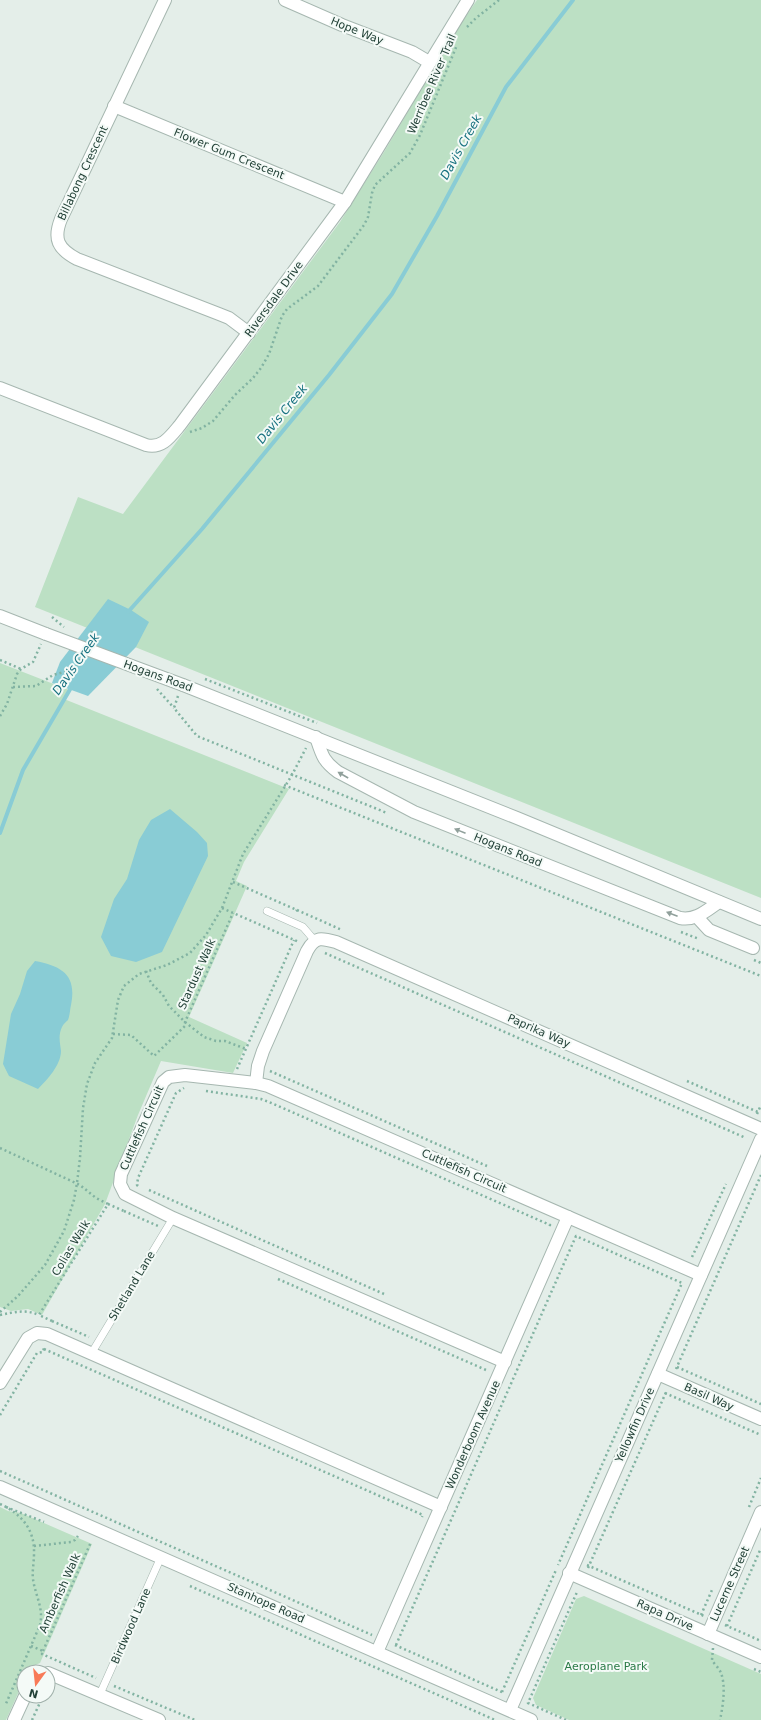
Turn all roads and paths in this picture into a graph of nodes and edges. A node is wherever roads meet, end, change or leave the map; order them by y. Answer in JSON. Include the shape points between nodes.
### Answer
{"nodes":[{"id":1,"x":165,"y":0,"type":"edge"},
{"id":2,"x":285,"y":0,"type":"edge"},
{"id":3,"x":468,"y":0,"type":"edge"},
{"id":4,"x":499,"y":0,"type":"edge"},
{"id":5,"x":462,"y":33,"type":"dead end"},
{"id":6,"x":459,"y":40,"type":"dead end"},
{"id":7,"x":429,"y":62,"type":"junction"},
{"id":8,"x":114,"y":106,"type":"junction"},
{"id":9,"x":345,"y":202,"type":"junction"},
{"id":10,"x":249,"y":333,"type":"junction"},
{"id":11,"x":0,"y":388,"type":"edge"},
{"id":12,"x":186,"y":430,"type":"dead end"},
{"id":13,"x":0,"y":616,"type":"edge"},
{"id":14,"x":92,"y":631,"type":"dead end"},
{"id":15,"x":44,"y":639,"type":"junction"},
{"id":16,"x":86,"y":644,"type":"dead end"},
{"id":17,"x":81,"y":656,"type":"dead end"},
{"id":18,"x":0,"y":660,"type":"edge"},
{"id":19,"x":21,"y":669,"type":"junction"},
{"id":20,"x":203,"y":678,"type":"dead end"},
{"id":21,"x":13,"y":687,"type":"junction"},
{"id":22,"x":174,"y":708,"type":"dead end"},
{"id":23,"x":0,"y":716,"type":"edge"},
{"id":24,"x":318,"y":723,"type":"dead end"},
{"id":25,"x":316,"y":737,"type":"junction"},
{"id":26,"x":306,"y":748,"type":"dead end"},
{"id":27,"x":292,"y":775,"type":"junction"},
{"id":28,"x":284,"y":785,"type":"junction"},
{"id":29,"x":233,"y":882,"type":"junction"},
{"id":30,"x":719,"y":902,"type":"junction"},
{"id":31,"x":222,"y":908,"type":"junction"},
{"id":32,"x":267,"y":911,"type":"dead end"},
{"id":33,"x":233,"y":913,"type":"junction"},
{"id":34,"x":697,"y":917,"type":"junction"},
{"id":35,"x":761,"y":919,"type":"edge"},
{"id":36,"x":294,"y":923,"type":"junction"},
{"id":37,"x":294,"y":940,"type":"junction"},
{"id":38,"x":313,"y":943,"type":"junction"},
{"id":39,"x":753,"y":948,"type":"dead end"},
{"id":40,"x":146,"y":972,"type":"junction"},
{"id":41,"x":761,"y":976,"type":"edge"},
{"id":42,"x":185,"y":1022,"type":"junction"},
{"id":43,"x":113,"y":1034,"type":"junction"},
{"id":44,"x":246,"y":1049,"type":"junction"},
{"id":45,"x":242,"y":1059,"type":"dead end"},
{"id":46,"x":258,"y":1066,"type":"junction"},
{"id":47,"x":256,"y":1083,"type":"junction"},
{"id":48,"x":185,"y":1087,"type":"dead end"},
{"id":49,"x":200,"y":1090,"type":"dead end"},
{"id":50,"x":761,"y":1105,"type":"edge"},
{"id":51,"x":757,"y":1127,"type":"edge"},
{"id":52,"x":746,"y":1138,"type":"junction"},
{"id":53,"x":761,"y":1139,"type":"edge"},
{"id":54,"x":743,"y":1145,"type":"dead end"},
{"id":55,"x":0,"y":1148,"type":"edge"},
{"id":56,"x":490,"y":1168,"type":"dead end"},
{"id":57,"x":728,"y":1180,"type":"dead end"},
{"id":58,"x":77,"y":1183,"type":"junction"},
{"id":59,"x":137,"y":1185,"type":"junction"},
{"id":60,"x":131,"y":1198,"type":"junction"},
{"id":61,"x":108,"y":1204,"type":"junction"},
{"id":62,"x":124,"y":1211,"type":"junction"},
{"id":63,"x":568,"y":1217,"type":"junction"},
{"id":64,"x":173,"y":1218,"type":"junction"},
{"id":65,"x":166,"y":1230,"type":"junction"},
{"id":66,"x":547,"y":1232,"type":"dead end"},
{"id":67,"x":686,"y":1254,"type":"dead end"},
{"id":68,"x":701,"y":1276,"type":"junction"},
{"id":69,"x":275,"y":1278,"type":"dead end"},
{"id":70,"x":389,"y":1297,"type":"dead end"},
{"id":71,"x":0,"y":1313,"type":"edge"},
{"id":72,"x":39,"y":1315,"type":"junction"},
{"id":73,"x":47,"y":1334,"type":"junction"},
{"id":74,"x":44,"y":1349,"type":"junction"},
{"id":75,"x":91,"y":1354,"type":"junction"},
{"id":76,"x":492,"y":1357,"type":"junction"},
{"id":77,"x":505,"y":1362,"type":"junction"},
{"id":78,"x":677,"y":1366,"type":"dead end"},
{"id":79,"x":486,"y":1370,"type":"junction"},
{"id":80,"x":658,"y":1374,"type":"junction"},
{"id":81,"x":483,"y":1377,"type":"dead end"},
{"id":82,"x":0,"y":1383,"type":"edge"},
{"id":83,"x":665,"y":1393,"type":"dead end"},
{"id":84,"x":761,"y":1404,"type":"edge"},
{"id":85,"x":0,"y":1415,"type":"edge"},
{"id":86,"x":761,"y":1420,"type":"edge"},
{"id":87,"x":761,"y":1435,"type":"edge"},
{"id":88,"x":0,"y":1471,"type":"edge"},
{"id":89,"x":0,"y":1487,"type":"edge"},
{"id":90,"x":428,"y":1502,"type":"junction"},
{"id":91,"x":0,"y":1504,"type":"edge"},
{"id":92,"x":6,"y":1507,"type":"junction"},
{"id":93,"x":441,"y":1507,"type":"junction"},
{"id":94,"x":761,"y":1512,"type":"edge"},
{"id":95,"x":423,"y":1515,"type":"junction"},
{"id":96,"x":420,"y":1522,"type":"dead end"},
{"id":97,"x":49,"y":1524,"type":"dead end"},
{"id":98,"x":70,"y":1533,"type":"dead end"},
{"id":99,"x":78,"y":1536,"type":"junction"},
{"id":100,"x":34,"y":1546,"type":"junction"},
{"id":101,"x":761,"y":1548,"type":"edge"},
{"id":102,"x":563,"y":1554,"type":"junction"},
{"id":103,"x":161,"y":1557,"type":"junction"},
{"id":104,"x":576,"y":1560,"type":"junction"},
{"id":105,"x":570,"y":1573,"type":"junction"},
{"id":106,"x":184,"y":1583,"type":"dead end"},
{"id":107,"x":584,"y":1595,"type":"dead end"},
{"id":108,"x":722,"y":1624,"type":"junction"},
{"id":109,"x":713,"y":1636,"type":"junction"},
{"id":110,"x":383,"y":1640,"type":"junction"},
{"id":111,"x":761,"y":1641,"type":"edge"},
{"id":112,"x":396,"y":1645,"type":"junction"},
{"id":113,"x":31,"y":1646,"type":"junction"},
{"id":114,"x":712,"y":1650,"type":"junction"},
{"id":115,"x":43,"y":1651,"type":"junction"},
{"id":116,"x":377,"y":1652,"type":"junction"},
{"id":117,"x":719,"y":1653,"type":"dead end"},
{"id":118,"x":761,"y":1657,"type":"edge"},
{"id":119,"x":747,"y":1666,"type":"dead end"},
{"id":120,"x":761,"y":1672,"type":"edge"},
{"id":121,"x":56,"y":1676,"type":"edge"},
{"id":122,"x":106,"y":1682,"type":"junction"},
{"id":123,"x":502,"y":1692,"type":"junction"},
{"id":124,"x":100,"y":1694,"type":"junction"},
{"id":125,"x":515,"y":1698,"type":"junction"},
{"id":126,"x":528,"y":1703,"type":"junction"},
{"id":127,"x":21,"y":1704,"type":"edge"},
{"id":128,"x":39,"y":1704,"type":"edge"},
{"id":129,"x":510,"y":1710,"type":"junction"},
{"id":130,"x":3,"y":1711,"type":"dead end"},
{"id":131,"x":14,"y":1720,"type":"edge"},
{"id":132,"x":32,"y":1720,"type":"edge"},
{"id":133,"x":159,"y":1720,"type":"edge"},
{"id":134,"x":195,"y":1720,"type":"edge"},
{"id":135,"x":495,"y":1720,"type":"edge"},
{"id":136,"x":531,"y":1720,"type":"edge"},
{"id":137,"x":566,"y":1720,"type":"edge"},
{"id":138,"x":720,"y":1720,"type":"edge"}],
"edges":[{"from":1,"to":8,"type":"street","name":"Billabong Crescent"},
{"from":2,"to":7,"type":"street","name":"Hope Way","via":[[412,52]]},
{"from":3,"to":7,"type":"street","name":"Riversdale Drive"},
{"from":4,"to":5,"type":"path","name":"Werribee River Trail"},
{"from":6,"to":12,"type":"path","name":"Werribee River Trail","via":[[420,135],[410,153],[375,185],[364,225],[318,286],[287,309],[282,316],[269,354],[253,378],[213,421],[191,432]]},
{"from":7,"to":9,"type":"street","name":"Riversdale Drive"},
{"from":8,"to":9,"type":"street","name":"Flower Gum Crescent"},
{"from":8,"to":10,"type":"street","name":"Billabong Crescent","via":[[59,225],[57,236],[60,247],[77,259],[224,316]]},
{"from":9,"to":10,"type":"street","name":"Riversdale Drive"},
{"from":10,"to":11,"type":"street","name":"Riversdale Drive","via":[[169,439],[155,446]]},
{"from":13,"to":15,"type":"street","name":"Hogans Road"},
{"from":14,"to":16,"type":"path"},
{"from":15,"to":19,"type":"path","via":[[33,662]]},
{"from":15,"to":25,"type":"street","name":"Hogans Road","bridge":true,"via":[[183,685]]},
{"from":17,"to":21,"type":"path","via":[[75,669],[53,675],[36,686]]},
{"from":18,"to":19,"type":"path"},
{"from":19,"to":21,"type":"path"},
{"from":20,"to":24,"type":"path"},
{"from":21,"to":23,"type":"path","via":[[8,704]]},
{"from":22,"to":27,"type":"path","via":[[196,736]]},
{"from":25,"to":30,"type":"street","name":"Hogans Road"},
{"from":34,"to":25,"type":"street","name":"Hogans Road","one_way":true,"via":[[685,919],[674,916],[395,804],[328,765]]},
{"from":26,"to":27,"type":"path"},
{"from":27,"to":28,"type":"path"},
{"from":28,"to":29,"type":"path","via":[[243,854]]},
{"from":28,"to":41,"type":"path"},
{"from":29,"to":31,"type":"path"},
{"from":29,"to":36,"type":"path","via":[[297,910]]},
{"from":30,"to":34,"type":"street"},
{"from":30,"to":35,"type":"street","name":"Hogans Road"},
{"from":31,"to":33,"type":"path"},
{"from":31,"to":40,"type":"path","via":[[190,954]]},
{"from":32,"to":36,"type":"lane"},
{"from":33,"to":37,"type":"path"},
{"from":33,"to":42,"type":"path","name":"Stardust Walk"},
{"from":34,"to":39,"type":"street","via":[[709,930]]},
{"from":36,"to":38,"type":"lane","via":[[303,927]]},
{"from":37,"to":38,"type":"path"},
{"from":37,"to":44,"type":"path"},
{"from":38,"to":46,"type":"street"},
{"from":38,"to":51,"type":"street","name":"Paprika Way","via":[[322,938],[336,942]]},
{"from":38,"to":52,"type":"path"},
{"from":40,"to":42,"type":"path","via":[[151,983]]},
{"from":40,"to":43,"type":"path","via":[[131,978],[124,986],[118,1000]]},
{"from":42,"to":43,"type":"path","via":[[185,1026],[154,1056],[131,1035]]},
{"from":42,"to":44,"type":"path","name":"Stardust Walk","via":[[204,1037]]},
{"from":43,"to":58,"type":"path","via":[[87,1084]]},
{"from":44,"to":45,"type":"path"},
{"from":46,"to":47,"type":"street"},
{"from":46,"to":56,"type":"path"},
{"from":47,"to":60,"type":"street","name":"Cuttlefish Circuit","via":[[185,1075],[169,1077],[163,1082],[121,1174],[120,1184]]},
{"from":47,"to":63,"type":"street","name":"Cuttlefish Circuit","via":[[280,1091]]},
{"from":48,"to":59,"type":"path","via":[[176,1093]]},
{"from":49,"to":66,"type":"path","via":[[260,1098],[550,1225]]},
{"from":50,"to":51,"type":"path"},
{"from":51,"to":52,"type":"path"},
{"from":52,"to":54,"type":"path"},
{"from":53,"to":68,"type":"street","name":"Yellowfin Drive"},
{"from":55,"to":58,"type":"path"},
{"from":57,"to":67,"type":"path","via":[[694,1257]]},
{"from":58,"to":61,"type":"path"},
{"from":58,"to":71,"type":"path","via":[[64,1231],[45,1265]]},
{"from":59,"to":60,"type":"path"},
{"from":59,"to":70,"type":"path"},
{"from":60,"to":62,"type":"path"},
{"from":60,"to":64,"type":"street"},
{"from":61,"to":62,"type":"path"},
{"from":61,"to":72,"type":"path","name":"Colias Walk"},
{"from":62,"to":65,"type":"path"},
{"from":63,"to":68,"type":"street","name":"Cuttlefish Circuit"},
{"from":63,"to":77,"type":"street","name":"Wonderboom Avenue"},
{"from":64,"to":65,"type":"lane","name":"Shetland Lane"},
{"from":64,"to":76,"type":"street"},
{"from":65,"to":75,"type":"lane","name":"Shetland Lane"},
{"from":68,"to":80,"type":"street","name":"Yellowfin Drive"},
{"from":69,"to":79,"type":"path"},
{"from":71,"to":72,"type":"path","via":[[20,1310]]},
{"from":72,"to":73,"type":"path","via":[[52,1321]]},
{"from":73,"to":74,"type":"path"},
{"from":73,"to":75,"type":"street"},
{"from":73,"to":82,"type":"street","via":[[37,1333],[28,1338]]},
{"from":74,"to":85,"type":"path","via":[[43,1352],[37,1353]]},
{"from":74,"to":95,"type":"path"},
{"from":75,"to":90,"type":"street"},
{"from":76,"to":77,"type":"street"},
{"from":76,"to":79,"type":"path"},
{"from":77,"to":93,"type":"street","name":"Wonderboom Avenue"},
{"from":78,"to":84,"type":"path"},
{"from":79,"to":81,"type":"path"},
{"from":80,"to":86,"type":"street","name":"Basil Way"},
{"from":80,"to":104,"type":"street","name":"Yellowfin Drive"},
{"from":83,"to":87,"type":"path"},
{"from":88,"to":110,"type":"path"},
{"from":89,"to":103,"type":"street","name":"Stanhope Road"},
{"from":90,"to":93,"type":"street"},
{"from":90,"to":95,"type":"path"},
{"from":91,"to":92,"type":"path"},
{"from":92,"to":97,"type":"path"},
{"from":92,"to":100,"type":"path","via":[[25,1521]]},
{"from":93,"to":110,"type":"street","name":"Wonderboom Avenue"},
{"from":94,"to":108,"type":"street","name":"Lucerne Street"},
{"from":95,"to":96,"type":"path"},
{"from":98,"to":99,"type":"path"},
{"from":99,"to":100,"type":"path","via":[[70,1542]]},
{"from":99,"to":115,"type":"path","name":"Amberfish Walk","via":[[91,1542]]},
{"from":100,"to":113,"type":"path","via":[[33,1578],[42,1618]]},
{"from":101,"to":108,"type":"path"},
{"from":102,"to":104,"type":"path"},
{"from":102,"to":112,"type":"path","via":[[682,1283],[576,1236]]},
{"from":102,"to":123,"type":"path"},
{"from":103,"to":116,"type":"street","name":"Stanhope Road"},
{"from":103,"to":122,"type":"lane","name":"Birdwood Lane"},
{"from":104,"to":105,"type":"street","name":"Yellowfin Drive"},
{"from":104,"to":108,"type":"path"},
{"from":105,"to":109,"type":"street","name":"Rapa Drive"},
{"from":105,"to":125,"type":"street","name":"Yellowfin Drive"},
{"from":106,"to":135,"type":"path"},
{"from":107,"to":126,"type":"path","via":[[577,1592]]},
{"from":108,"to":109,"type":"street","name":"Lucerne Street"},
{"from":108,"to":109,"type":"path"},
{"from":108,"to":111,"type":"path"},
{"from":109,"to":114,"type":"path"},
{"from":109,"to":118,"type":"street","name":"Rapa Drive"},
{"from":110,"to":112,"type":"path"},
{"from":110,"to":116,"type":"street","name":"Wonderboom Avenue"},
{"from":112,"to":123,"type":"path"},
{"from":113,"to":115,"type":"path"},
{"from":113,"to":130,"type":"path"},
{"from":114,"to":117,"type":"path"},
{"from":114,"to":138,"type":"path","via":[[712,1660],[722,1674],[723,1703]]},
{"from":115,"to":122,"type":"path","via":[[42,1654]]},
{"from":116,"to":129,"type":"street","name":"Stanhope Road"},
{"from":119,"to":120,"type":"path"},
{"from":121,"to":124,"type":"street"},
{"from":122,"to":124,"type":"lane","name":"Birdwood Lane"},
{"from":122,"to":134,"type":"path"},
{"from":123,"to":125,"type":"path"},
{"from":124,"to":133,"type":"street"},
{"from":125,"to":126,"type":"path"},
{"from":125,"to":129,"type":"street","name":"Yellowfin Drive"},
{"from":126,"to":137,"type":"path"},
{"from":127,"to":131,"type":"street"},
{"from":128,"to":132,"type":"path"},
{"from":129,"to":136,"type":"street","name":"Stanhope Road"}]}
